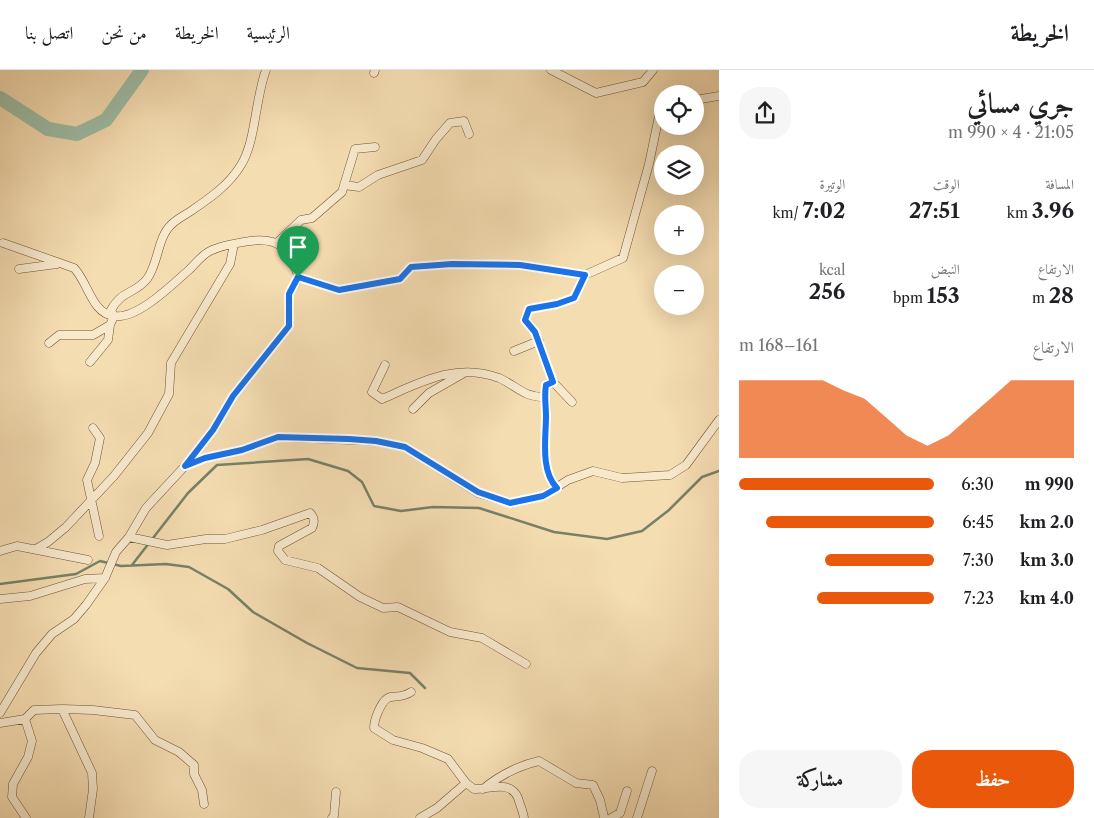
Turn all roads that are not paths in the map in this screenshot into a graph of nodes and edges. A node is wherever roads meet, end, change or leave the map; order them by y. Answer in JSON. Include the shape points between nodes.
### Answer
{"nodes":[{"id":1,"x":266,"y":70,"type":"edge"},
{"id":2,"x":551,"y":70,"type":"edge"},
{"id":3,"x":653,"y":70,"type":"edge"},
{"id":4,"x":719,"y":96,"type":"edge"},
{"id":5,"x":704,"y":98,"type":"edge"},
{"id":6,"x":469,"y":134,"type":"dead end"},
{"id":7,"x":655,"y":135,"type":"edge"},
{"id":8,"x":375,"y":147,"type":"dead end"},
{"id":9,"x":344,"y":186,"type":"junction"},
{"id":10,"x":278,"y":242,"type":"junction"},
{"id":11,"x":3,"y":243,"type":"dead end"},
{"id":12,"x":234,"y":244,"type":"junction"},
{"id":13,"x":62,"y":264,"type":"junction"},
{"id":14,"x":19,"y":269,"type":"dead end"},
{"id":15,"x":585,"y":275,"type":"junction"},
{"id":16,"x":298,"y":277,"type":"junction"},
{"id":17,"x":114,"y":316,"type":"junction"},
{"id":18,"x":110,"y":326,"type":"junction"},
{"id":19,"x":539,"y":341,"type":"junction"},
{"id":20,"x":49,"y":343,"type":"dead end"},
{"id":21,"x":514,"y":351,"type":"dead end"},
{"id":22,"x":90,"y":362,"type":"dead end"},
{"id":23,"x":385,"y":365,"type":"dead end"},
{"id":24,"x":466,"y":372,"type":"junction"},
{"id":25,"x":553,"y":382,"type":"junction"},
{"id":26,"x":544,"y":396,"type":"junction"},
{"id":27,"x":572,"y":402,"type":"dead end"},
{"id":28,"x":414,"y":409,"type":"dead end"},
{"id":29,"x":719,"y":420,"type":"edge"},
{"id":30,"x":92,"y":428,"type":"dead end"},
{"id":31,"x":185,"y":466,"type":"junction"},
{"id":32,"x":557,"y":488,"type":"junction"},
{"id":33,"x":90,"y":500,"type":"junction"},
{"id":34,"x":99,"y":536,"type":"dead end"},
{"id":35,"x":129,"y":537,"type":"junction"},
{"id":36,"x":36,"y":549,"type":"junction"},
{"id":37,"x":0,"y":552,"type":"edge"},
{"id":38,"x":88,"y":560,"type":"dead end"},
{"id":39,"x":106,"y":576,"type":"junction"},
{"id":40,"x":0,"y":599,"type":"edge"},
{"id":41,"x":526,"y":664,"type":"dead end"},
{"id":42,"x":411,"y":692,"type":"dead end"},
{"id":43,"x":62,"y":709,"type":"junction"},
{"id":44,"x":0,"y":713,"type":"edge"},
{"id":45,"x":25,"y":719,"type":"junction"},
{"id":46,"x":3,"y":722,"type":"edge"},
{"id":47,"x":652,"y":772,"type":"dead end"},
{"id":48,"x":466,"y":783,"type":"junction"},
{"id":49,"x":482,"y":789,"type":"junction"},
{"id":50,"x":627,"y":790,"type":"dead end"},
{"id":51,"x":336,"y":792,"type":"dead end"},
{"id":52,"x":204,"y":804,"type":"dead end"},
{"id":53,"x":26,"y":818,"type":"edge"},
{"id":54,"x":89,"y":818,"type":"edge"},
{"id":55,"x":332,"y":818,"type":"edge"},
{"id":56,"x":420,"y":818,"type":"edge"},
{"id":57,"x":524,"y":818,"type":"edge"},
{"id":58,"x":604,"y":818,"type":"edge"},
{"id":59,"x":610,"y":818,"type":"edge"},
{"id":60,"x":637,"y":818,"type":"edge"}],
"edges":[{"from":1,"to":17,"type":"street","via":[[247,152],[241,164],[208,199],[172,223],[146,280],[119,297],[110,310]]},
{"from":2,"to":3,"type":"street","via":[[596,93],[643,82]]},
{"from":4,"to":5,"type":"street"},
{"from":6,"to":9,"type":"street","via":[[464,121],[450,123],[422,160],[358,187]]},
{"from":7,"to":15,"type":"street","via":[[623,258]]},
{"from":8,"to":9,"type":"street","via":[[355,149]]},
{"from":9,"to":10,"type":"street","via":[[334,201],[312,218],[301,220]]},
{"from":10,"to":12,"type":"street","via":[[263,240]]},
{"from":10,"to":16,"type":"street","via":[[290,256]]},
{"from":11,"to":13,"type":"street"},
{"from":12,"to":17,"type":"street","via":[[210,251],[149,303],[122,317]]},
{"from":12,"to":33,"type":"street","via":[[230,264],[171,363],[169,394],[148,433]]},
{"from":13,"to":14,"type":"street"},
{"from":13,"to":17,"type":"street","via":[[80,274],[98,308],[106,315]]},
{"from":15,"to":16,"type":"street","via":[[520,265],[452,264],[411,267],[400,279],[339,290]]},
{"from":15,"to":19,"type":"street","via":[[574,298],[529,309],[525,320]]},
{"from":16,"to":31,"type":"street","via":[[289,294],[289,326],[233,396],[213,430]]},
{"from":17,"to":18,"type":"street"},
{"from":18,"to":20,"type":"street","via":[[93,335],[58,335]]},
{"from":18,"to":22,"type":"street","via":[[108,340]]},
{"from":19,"to":21,"type":"street"},
{"from":19,"to":25,"type":"street"},
{"from":23,"to":24,"type":"street","via":[[372,392],[382,398],[441,375]]},
{"from":24,"to":26,"type":"street","via":[[480,372],[502,379],[532,397]]},
{"from":24,"to":28,"type":"street","via":[[429,393]]},
{"from":25,"to":26,"type":"street","via":[[546,385]]},
{"from":25,"to":27,"type":"street"},
{"from":26,"to":32,"type":"street","via":[[547,465],[552,483]]},
{"from":29,"to":32,"type":"street","via":[[686,466],[670,475],[622,478],[593,470]]},
{"from":30,"to":33,"type":"street","via":[[100,438],[87,480]]},
{"from":31,"to":32,"type":"street","via":[[278,437],[349,439],[405,447],[478,492],[510,503],[543,496]]},
{"from":31,"to":35,"type":"street","via":[[146,508]]},
{"from":33,"to":34,"type":"street"},
{"from":33,"to":36,"type":"street","via":[[66,527]]},
{"from":35,"to":39,"type":"street","via":[[116,552]]},
{"from":35,"to":41,"type":"street","via":[[167,545],[225,539],[310,514],[315,522],[312,528],[279,546],[278,551],[285,560],[318,568],[360,597],[383,608],[398,607],[450,632],[482,638]]},
{"from":36,"to":37,"type":"street","via":[[17,546]]},
{"from":36,"to":38,"type":"street"},
{"from":39,"to":40,"type":"street","via":[[85,578],[30,596]]},
{"from":39,"to":44,"type":"street","via":[[74,619],[44,643]]},
{"from":42,"to":48,"type":"street","via":[[388,697],[382,703],[374,728],[393,740],[448,759]]},
{"from":43,"to":45,"type":"street","via":[[34,710]]},
{"from":43,"to":52,"type":"street","via":[[135,716],[155,740],[179,752],[194,765]]},
{"from":43,"to":54,"type":"street","via":[[92,773]]},
{"from":45,"to":46,"type":"street"},
{"from":45,"to":53,"type":"street","via":[[32,741],[28,757],[13,784],[12,797]]},
{"from":47,"to":60,"type":"street"},
{"from":48,"to":49,"type":"street","via":[[474,789]]},
{"from":48,"to":56,"type":"street"},
{"from":49,"to":57,"type":"street","via":[[502,786],[512,789]]},
{"from":49,"to":58,"type":"street","via":[[499,776],[539,761],[576,783],[593,786]]},
{"from":50,"to":59,"type":"street","via":[[620,813]]},
{"from":51,"to":55,"type":"street"},
{"from":58,"to":59,"type":"street"}]}
